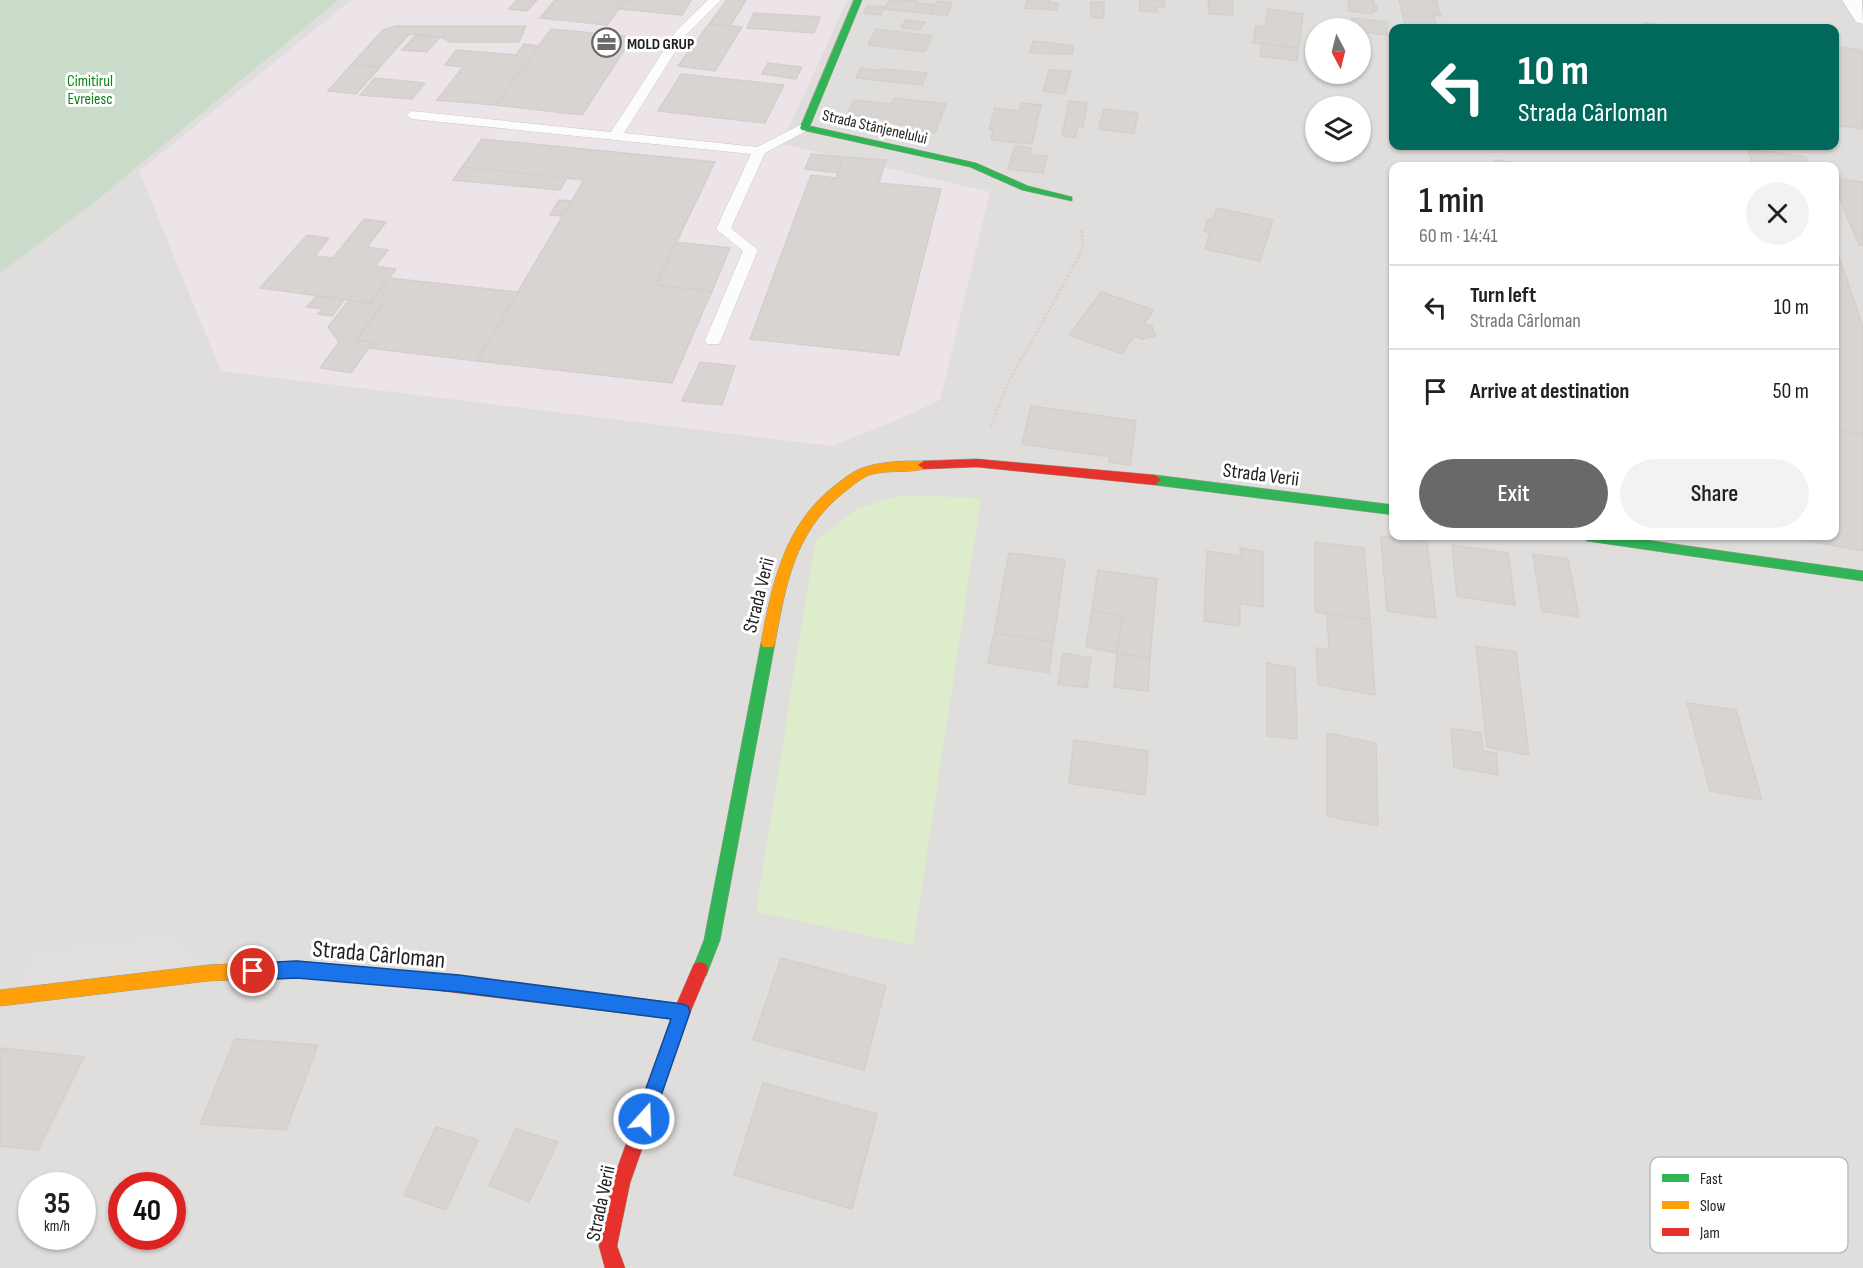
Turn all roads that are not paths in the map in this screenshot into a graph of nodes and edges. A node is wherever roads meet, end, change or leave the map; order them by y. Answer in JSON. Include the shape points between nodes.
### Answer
{"nodes":[{"id":1,"x":715,"y":0,"type":"edge"},
{"id":2,"x":858,"y":0,"type":"edge"},
{"id":3,"x":1852,"y":0,"type":"edge"},
{"id":4,"x":1863,"y":18,"type":"edge"},
{"id":5,"x":412,"y":115,"type":"dead end"},
{"id":6,"x":805,"y":128,"type":"junction"},
{"id":7,"x":616,"y":135,"type":"junction"},
{"id":8,"x":759,"y":151,"type":"junction"},
{"id":9,"x":1069,"y":199,"type":"road end"},
{"id":10,"x":713,"y":340,"type":"dead end"},
{"id":11,"x":1389,"y":509,"type":"edge"},
{"id":12,"x":1615,"y":540,"type":"edge"},
{"id":13,"x":1863,"y":576,"type":"edge"},
{"id":14,"x":0,"y":998,"type":"edge"},
{"id":15,"x":682,"y":1012,"type":"junction"},
{"id":16,"x":615,"y":1268,"type":"edge"}],
"edges":[{"from":1,"to":7,"type":"lane","via":[[681,33]]},
{"from":2,"to":6,"type":"street","name":"Strada Stânjenelului"},
{"from":3,"to":4,"type":"street"},
{"from":5,"to":7,"type":"lane"},
{"from":6,"to":8,"type":"lane"},
{"from":6,"to":9,"type":"street","name":"Strada Stânjenelului","via":[[973,165],[1025,188]]},
{"from":7,"to":8,"type":"lane"},
{"from":8,"to":10,"type":"lane","via":[[723,229],[751,250]]},
{"from":11,"to":15,"type":"street","name":"Strada Verii","via":[[1141,478],[977,463],[864,472],[831,494],[801,529],[780,578],[712,940]]},
{"from":12,"to":13,"type":"street"},
{"from":14,"to":15,"type":"street","name":"Strada Cârloman","via":[[208,973],[297,969],[459,983]]},
{"from":15,"to":16,"type":"street","name":"Strada Verii","via":[[621,1183],[608,1246]]}]}
